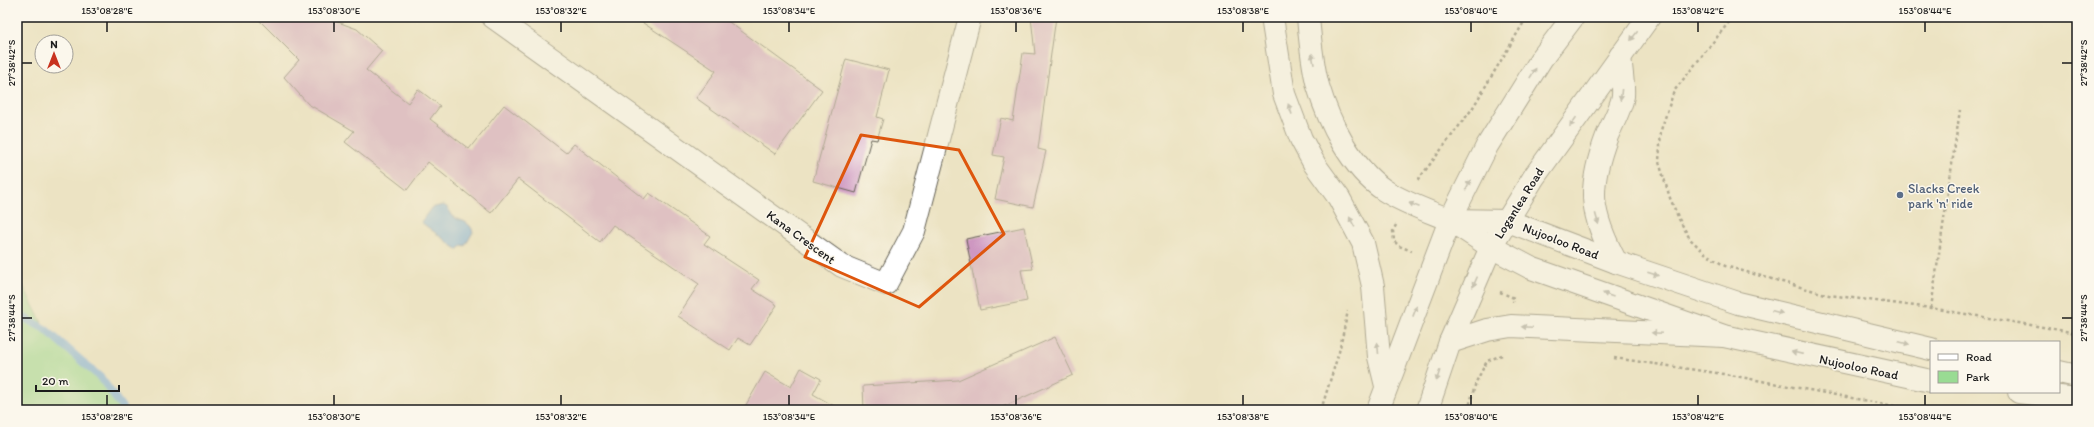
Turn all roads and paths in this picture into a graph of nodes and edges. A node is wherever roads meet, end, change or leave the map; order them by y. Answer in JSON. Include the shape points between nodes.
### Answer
{"nodes":[{"id":1,"x":493,"y":17,"type":"edge"},
{"id":2,"x":970,"y":17,"type":"edge"},
{"id":3,"x":1272,"y":17,"type":"edge"},
{"id":4,"x":1308,"y":17,"type":"edge"},
{"id":5,"x":1573,"y":17,"type":"edge"},
{"id":6,"x":1649,"y":17,"type":"edge"},
{"id":7,"x":1733,"y":17,"type":"edge"},
{"id":8,"x":1620,"y":56,"type":"junction"},
{"id":9,"x":1960,"y":110,"type":"dead end"},
{"id":10,"x":1450,"y":220,"type":"junction"},
{"id":11,"x":1508,"y":221,"type":"junction"},
{"id":12,"x":1394,"y":241,"type":"dead end"},
{"id":13,"x":1491,"y":247,"type":"junction"},
{"id":14,"x":1365,"y":252,"type":"junction"},
{"id":15,"x":1616,"y":262,"type":"junction"},
{"id":16,"x":1931,"y":308,"type":"junction"},
{"id":17,"x":1348,"y":309,"type":"dead end"},
{"id":18,"x":2077,"y":332,"type":"edge"},
{"id":19,"x":1724,"y":336,"type":"junction"},
{"id":20,"x":1450,"y":342,"type":"junction"},
{"id":21,"x":1930,"y":349,"type":"edge"},
{"id":22,"x":1505,"y":354,"type":"dead end"},
{"id":23,"x":1610,"y":358,"type":"dead end"},
{"id":24,"x":2060,"y":372,"type":"edge"},
{"id":25,"x":2077,"y":376,"type":"edge"},
{"id":26,"x":1930,"y":381,"type":"edge"},
{"id":27,"x":1386,"y":386,"type":"junction"},
{"id":28,"x":2027,"y":393,"type":"edge"},
{"id":29,"x":2077,"y":399,"type":"edge"},
{"id":30,"x":1321,"y":410,"type":"edge"},
{"id":31,"x":1378,"y":410,"type":"edge"},
{"id":32,"x":1427,"y":410,"type":"edge"},
{"id":33,"x":1468,"y":410,"type":"edge"},
{"id":34,"x":1915,"y":410,"type":"edge"}],
"edges":[{"from":1,"to":2,"type":"main road","name":"Kana Crescent","via":[[842,266],[886,284],[914,231]]},
{"from":14,"to":3,"type":"main road","one_way":true,"via":[[1363,243],[1339,198],[1315,165],[1301,139],[1284,94]]},
{"from":10,"to":4,"type":"main road","one_way":true,"via":[[1384,190],[1362,170],[1330,120],[1318,85]]},
{"from":10,"to":5,"type":"main road","one_way":true,"via":[[1487,146],[1542,58]]},
{"from":6,"to":8,"type":"main road","name":"Loganlea Road","one_way":true},
{"from":7,"to":16,"type":"path","via":[[1674,91],[1661,130],[1659,162],[1670,198],[1690,239],[1706,254],[1729,267],[1829,295]]},
{"from":8,"to":11,"type":"main road","name":"Loganlea Road","one_way":true,"via":[[1534,177]]},
{"from":8,"to":15,"type":"main road","one_way":true,"via":[[1622,96],[1597,163],[1593,186],[1595,213],[1601,234]]},
{"from":9,"to":16,"type":"path"},
{"from":10,"to":11,"type":"main road","name":"Nujooloo Road"},
{"from":10,"to":13,"type":"main road","name":"Nujooloo Road"},
{"from":27,"to":10,"type":"main road","one_way":true},
{"from":11,"to":13,"type":"main road","name":"Loganlea Road"},
{"from":11,"to":15,"type":"main road","name":"Nujooloo Road"},
{"from":12,"to":14,"type":"path"},
{"from":19,"to":13,"type":"main road","name":"Nujooloo Road","one_way":true,"via":[[1530,268]]},
{"from":13,"to":20,"type":"main road","name":"Loganlea Road","one_way":true},
{"from":27,"to":14,"type":"main road","one_way":true,"via":[[1379,357],[1373,286]]},
{"from":15,"to":21,"type":"main road","name":"Nujooloo Road","one_way":true,"via":[[1738,303]]},
{"from":16,"to":18,"type":"path"},
{"from":17,"to":30,"type":"path","via":[[1340,352]]},
{"from":19,"to":20,"type":"main road","one_way":true,"via":[[1511,326],[1487,330]]},
{"from":26,"to":19,"type":"main road","name":"Nujooloo Road","one_way":true},
{"from":20,"to":32,"type":"main road","name":"Loganlea Road","one_way":true},
{"from":22,"to":33,"type":"path","via":[[1487,361],[1476,382]]},
{"from":23,"to":34,"type":"path","via":[[1730,375]]},
{"from":24,"to":25,"type":"main road"},
{"from":27,"to":31,"type":"main road"},
{"from":28,"to":29,"type":"main road"}]}
